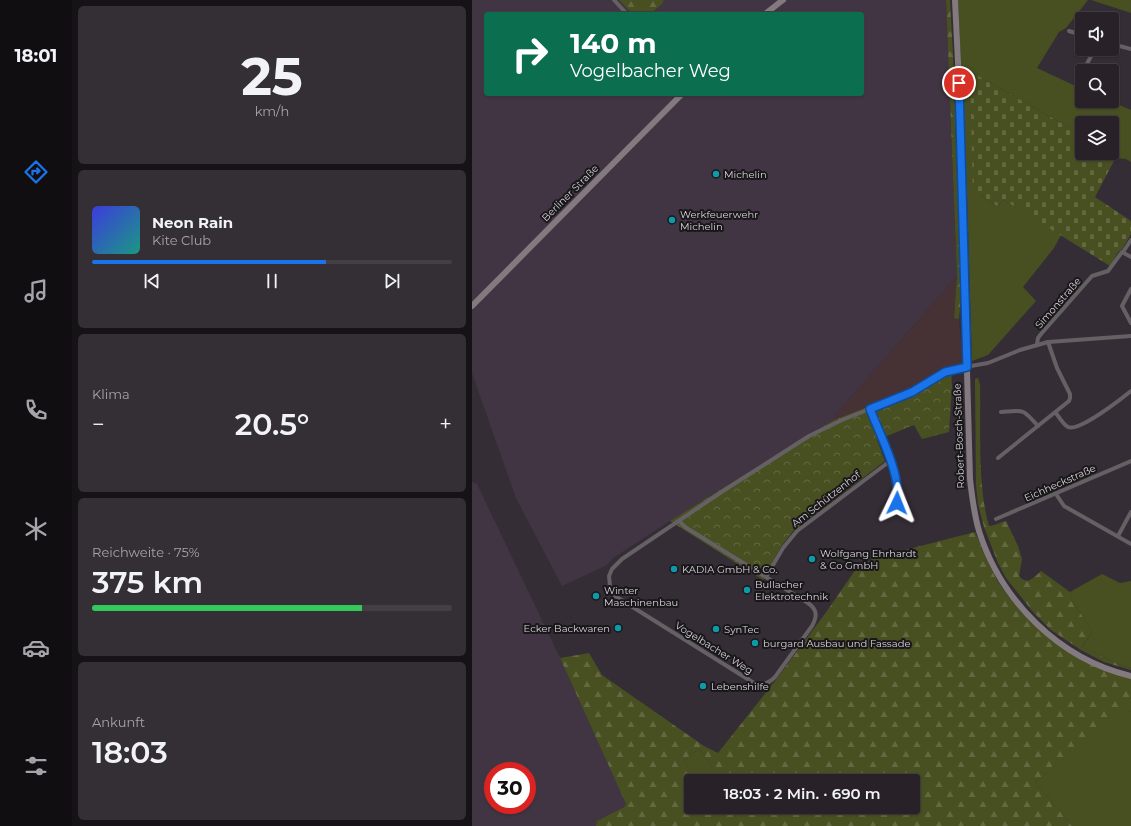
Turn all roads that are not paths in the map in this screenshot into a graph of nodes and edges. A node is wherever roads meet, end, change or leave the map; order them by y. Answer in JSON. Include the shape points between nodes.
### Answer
{"nodes":[{"id":1,"x":614,"y":0,"type":"edge"},
{"id":2,"x":783,"y":0,"type":"edge"},
{"id":3,"x":955,"y":0,"type":"edge"},
{"id":4,"x":625,"y":12,"type":"edge"},
{"id":5,"x":768,"y":12,"type":"edge"},
{"id":6,"x":1069,"y":31,"type":"dead end"},
{"id":7,"x":1075,"y":33,"type":"edge"},
{"id":8,"x":1119,"y":46,"type":"edge"},
{"id":9,"x":1131,"y":49,"type":"edge"},
{"id":10,"x":680,"y":96,"type":"edge"},
{"id":11,"x":1131,"y":240,"type":"edge"},
{"id":12,"x":1123,"y":252,"type":"junction"},
{"id":13,"x":1131,"y":257,"type":"edge"},
{"id":14,"x":1131,"y":289,"type":"edge"},
{"id":15,"x":472,"y":306,"type":"edge"},
{"id":16,"x":1131,"y":323,"type":"edge"},
{"id":17,"x":1131,"y":336,"type":"edge"},
{"id":18,"x":1048,"y":342,"type":"junction"},
{"id":19,"x":1036,"y":344,"type":"junction"},
{"id":20,"x":967,"y":367,"type":"junction"},
{"id":21,"x":1131,"y":392,"type":"edge"},
{"id":22,"x":870,"y":409,"type":"junction"},
{"id":23,"x":1001,"y":412,"type":"dead end"},
{"id":24,"x":1056,"y":413,"type":"junction"},
{"id":25,"x":1038,"y":426,"type":"junction"},
{"id":26,"x":998,"y":458,"type":"dead end"},
{"id":27,"x":890,"y":461,"type":"junction"},
{"id":28,"x":1131,"y":461,"type":"edge"},
{"id":29,"x":1056,"y":494,"type":"junction"},
{"id":30,"x":894,"y":509,"type":"dead end"},
{"id":31,"x":1131,"y":512,"type":"edge"},
{"id":32,"x":996,"y":519,"type":"dead end"},
{"id":33,"x":679,"y":521,"type":"junction"},
{"id":34,"x":1118,"y":536,"type":"junction"},
{"id":35,"x":1131,"y":544,"type":"edge"},
{"id":36,"x":766,"y":577,"type":"junction"},
{"id":37,"x":1131,"y":676,"type":"edge"}],
"edges":[{"from":1,"to":4,"type":"street"},
{"from":2,"to":5,"type":"main road"},
{"from":3,"to":20,"type":"main road","name":"Robert-Bosch-Straße"},
{"from":6,"to":7,"type":"street"},
{"from":8,"to":9,"type":"street"},
{"from":10,"to":15,"type":"main road","name":"Berliner Straße"},
{"from":11,"to":12,"type":"street","name":"Simonstraße"},
{"from":12,"to":13,"type":"street"},
{"from":12,"to":19,"type":"street","name":"Simonstraße","via":[[1111,269],[1092,276],[1041,334]]},
{"from":14,"to":16,"type":"street","via":[[1122,306]]},
{"from":17,"to":18,"type":"street","name":"Vogelbacher Weg"},
{"from":18,"to":19,"type":"street","name":"Vogelbacher Weg"},
{"from":18,"to":24,"type":"street","via":[[1070,394],[1069,401]]},
{"from":19,"to":20,"type":"street","name":"Vogelbacher Weg","via":[[988,363]]},
{"from":20,"to":22,"type":"street","name":"Vogelbacher Weg","via":[[945,372],[912,392]]},
{"from":20,"to":37,"type":"main road","name":"Robert-Bosch-Straße","via":[[972,497],[979,531],[992,564],[1019,605],[1058,643],[1091,662]]},
{"from":21,"to":24,"type":"street","via":[[1076,427],[1067,426]]},
{"from":22,"to":27,"type":"street"},
{"from":22,"to":33,"type":"street","name":"Vogelbacher Weg","via":[[805,438]]},
{"from":23,"to":25,"type":"street","via":[[1026,412]]},
{"from":24,"to":25,"type":"street"},
{"from":25,"to":26,"type":"street"},
{"from":27,"to":30,"type":"street","via":[[898,490]]},
{"from":27,"to":36,"type":"street","name":"Am Schützenhof","via":[[796,531]]},
{"from":28,"to":29,"type":"street","name":"Eichheckstraße"},
{"from":29,"to":32,"type":"street","name":"Eichheckstraße"},
{"from":29,"to":34,"type":"street","via":[[1064,506]]},
{"from":31,"to":34,"type":"street"},
{"from":33,"to":36,"type":"street","name":"Vogelbacher Weg"},
{"from":33,"to":36,"type":"street","name":"Vogelbacher Weg","via":[[615,565],[609,576],[612,591],[615,596],[754,683],[761,684],[769,683],[775,678],[816,618],[812,606]]},
{"from":34,"to":35,"type":"street"}]}
